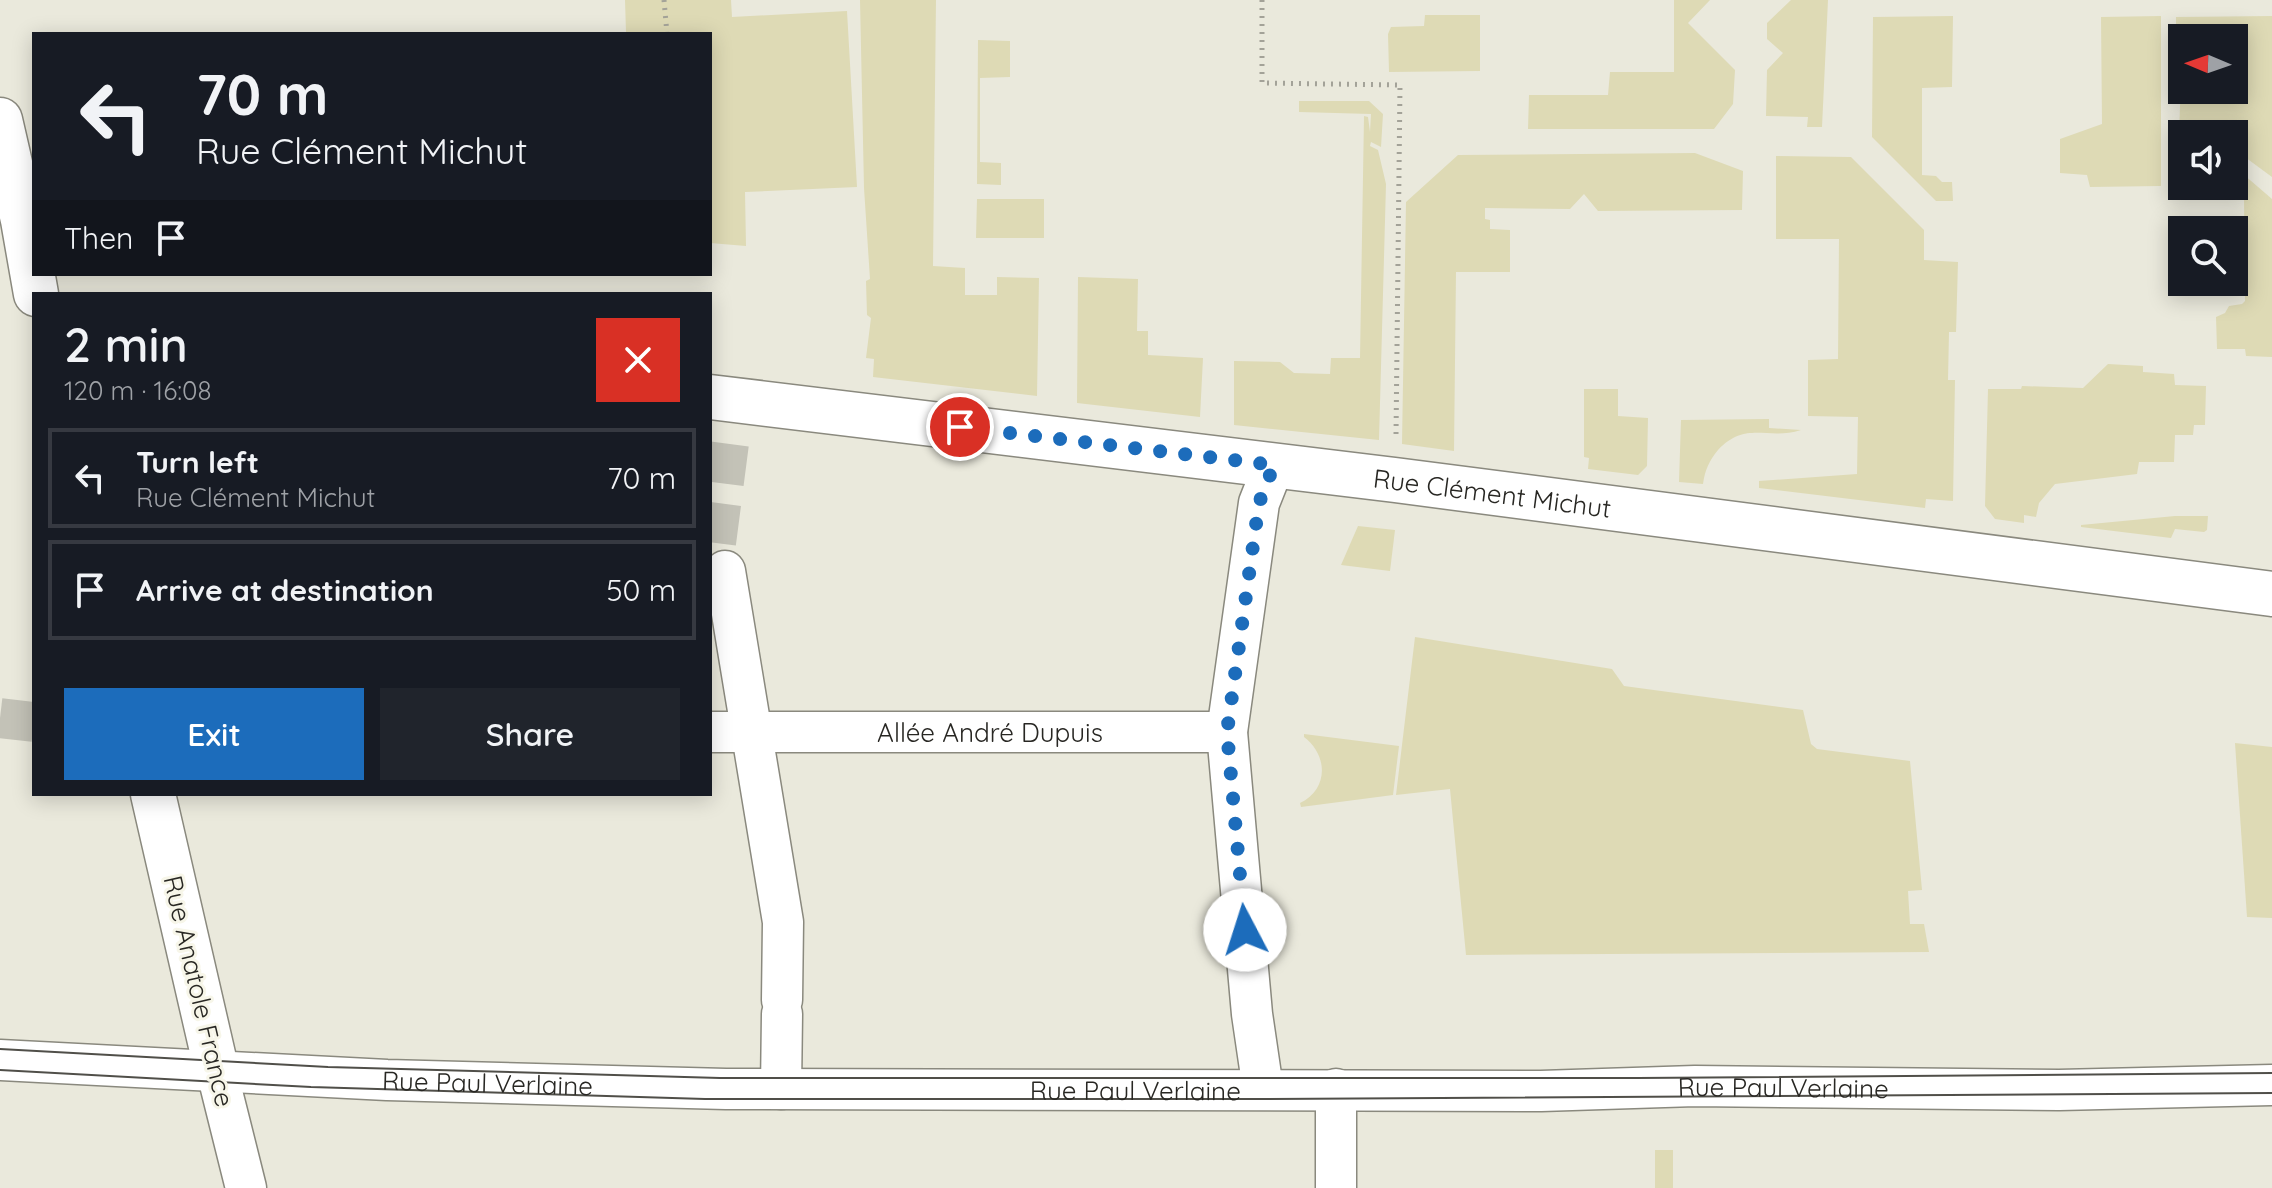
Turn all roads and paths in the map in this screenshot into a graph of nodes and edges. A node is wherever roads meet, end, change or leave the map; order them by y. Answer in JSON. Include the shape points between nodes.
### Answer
{"nodes":[{"id":1,"x":664,"y":0,"type":"edge"},
{"id":2,"x":1262,"y":0,"type":"edge"},
{"id":3,"x":667,"y":32,"type":"edge"},
{"id":4,"x":0,"y":120,"type":"edge"},
{"id":5,"x":32,"y":271,"type":"edge"},
{"id":6,"x":712,"y":397,"type":"edge"},
{"id":7,"x":1274,"y":465,"type":"junction"},
{"id":8,"x":1395,"y":480,"type":"junction"},
{"id":9,"x":725,"y":571,"type":"dead end"},
{"id":10,"x":2272,"y":594,"type":"edge"},
{"id":11,"x":712,"y":732,"type":"edge"},
{"id":12,"x":1227,"y":732,"type":"junction"},
{"id":13,"x":752,"y":733,"type":"junction"},
{"id":14,"x":153,"y":796,"type":"edge"},
{"id":15,"x":0,"y":1060,"type":"edge"},
{"id":16,"x":217,"y":1072,"type":"junction"},
{"id":17,"x":2272,"y":1085,"type":"edge"},
{"id":18,"x":781,"y":1089,"type":"junction"},
{"id":19,"x":1263,"y":1089,"type":"junction"},
{"id":20,"x":1336,"y":1089,"type":"junction"},
{"id":21,"x":246,"y":1188,"type":"edge"},
{"id":22,"x":1336,"y":1188,"type":"edge"}],
"edges":[{"from":1,"to":3,"type":"path"},
{"from":2,"to":8,"type":"path","via":[[1262,83],[1400,85]]},
{"from":4,"to":5,"type":"street"},
{"from":6,"to":7,"type":"street","name":"Rue Clément Michut"},
{"from":7,"to":8,"type":"street","name":"Rue Clément Michut"},
{"from":7,"to":12,"type":"street","via":[[1259,503]]},
{"from":8,"to":10,"type":"street","name":"Rue Clément Michut"},
{"from":9,"to":13,"type":"street"},
{"from":11,"to":13,"type":"street","name":"Allée André Dupuis"},
{"from":12,"to":13,"type":"street","name":"Allée André Dupuis"},
{"from":12,"to":19,"type":"street"},
{"from":13,"to":18,"type":"street","via":[[783,922]]},
{"from":14,"to":16,"type":"street","name":"Rue Anatole France"},
{"from":15,"to":16,"type":"street","name":"Rue Paul Verlaine"},
{"from":16,"to":18,"type":"street","name":"Rue Paul Verlaine"},
{"from":16,"to":21,"type":"street","name":"Rue Anatole France"},
{"from":17,"to":20,"type":"street","name":"Rue Paul Verlaine","via":[[2059,1090]]},
{"from":18,"to":19,"type":"street","name":"Rue Paul Verlaine"},
{"from":19,"to":20,"type":"street","name":"Rue Paul Verlaine"},
{"from":20,"to":22,"type":"street"}]}
